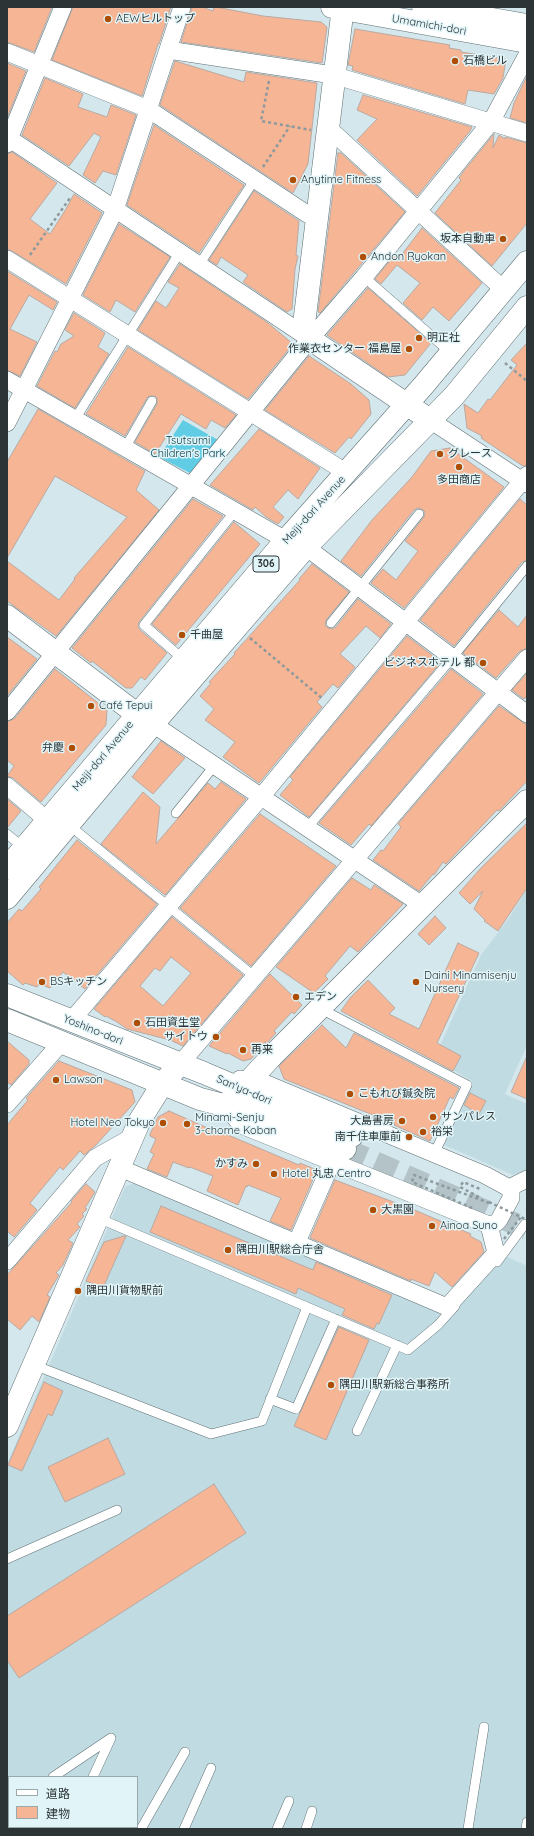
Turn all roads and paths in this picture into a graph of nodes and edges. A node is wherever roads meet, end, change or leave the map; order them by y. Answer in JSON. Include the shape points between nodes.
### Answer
{"nodes":[{"id":1,"x":63,"y":7,"type":"edge"},
{"id":2,"x":182,"y":7,"type":"edge"},
{"id":3,"x":423,"y":7,"type":"edge"},
{"id":4,"x":339,"y":8,"type":"edge"},
{"id":5,"x":457,"y":10,"type":"edge"},
{"id":6,"x":527,"y":25,"type":"edge"},
{"id":7,"x":527,"y":42,"type":"edge"},
{"id":8,"x":168,"y":50,"type":"junction"},
{"id":9,"x":7,"y":52,"type":"edge"},
{"id":10,"x":527,"y":55,"type":"edge"},
{"id":11,"x":38,"y":66,"type":"junction"},
{"id":12,"x":272,"y":67,"type":"junction"},
{"id":13,"x":333,"y":75,"type":"junction"},
{"id":14,"x":148,"y":109,"type":"junction"},
{"id":15,"x":491,"y":122,"type":"junction"},
{"id":16,"x":290,"y":126,"type":"junction"},
{"id":17,"x":322,"y":132,"type":"junction"},
{"id":18,"x":527,"y":133,"type":"edge"},
{"id":19,"x":8,"y":140,"type":"edge"},
{"id":20,"x":255,"y":179,"type":"junction"},
{"id":21,"x":79,"y":185,"type":"junction"},
{"id":22,"x":116,"y":210,"type":"junction"},
{"id":23,"x":418,"y":210,"type":"junction"},
{"id":24,"x":316,"y":216,"type":"junction"},
{"id":25,"x":180,"y":252,"type":"junction"},
{"id":26,"x":7,"y":259,"type":"edge"},
{"id":27,"x":527,"y":262,"type":"edge"},
{"id":28,"x":199,"y":265,"type":"junction"},
{"id":29,"x":21,"y":268,"type":"junction"},
{"id":30,"x":364,"y":277,"type":"junction"},
{"id":31,"x":504,"y":290,"type":"junction"},
{"id":32,"x":72,"y":299,"type":"junction"},
{"id":33,"x":527,"y":308,"type":"edge"},
{"id":34,"x":128,"y":334,"type":"junction"},
{"id":35,"x":310,"y":339,"type":"junction"},
{"id":36,"x":451,"y":353,"type":"junction"},
{"id":37,"x":501,"y":360,"type":"dead end"},
{"id":38,"x":7,"y":380,"type":"edge"},
{"id":39,"x":527,"y":381,"type":"edge"},
{"id":40,"x":24,"y":390,"type":"junction"},
{"id":41,"x":152,"y":401,"type":"dead end"},
{"id":42,"x":406,"y":405,"type":"junction"},
{"id":43,"x":251,"y":413,"type":"junction"},
{"id":44,"x":75,"y":419,"type":"junction"},
{"id":45,"x":430,"y":420,"type":"junction"},
{"id":46,"x":7,"y":423,"type":"edge"},
{"id":47,"x":125,"y":448,"type":"junction"},
{"id":48,"x":347,"y":473,"type":"junction"},
{"id":49,"x":525,"y":480,"type":"edge"},
{"id":50,"x":191,"y":486,"type":"junction"},
{"id":51,"x":236,"y":511,"type":"junction"},
{"id":52,"x":419,"y":514,"type":"dead end"},
{"id":53,"x":286,"y":540,"type":"junction"},
{"id":54,"x":306,"y":547,"type":"junction"},
{"id":55,"x":527,"y":566,"type":"edge"},
{"id":56,"x":360,"y":588,"type":"junction"},
{"id":57,"x":7,"y":616,"type":"edge"},
{"id":58,"x":330,"y":622,"type":"dead end"},
{"id":59,"x":405,"y":622,"type":"junction"},
{"id":60,"x":245,"y":634,"type":"dead end"},
{"id":61,"x":55,"y":652,"type":"junction"},
{"id":62,"x":452,"y":658,"type":"junction"},
{"id":63,"x":527,"y":658,"type":"edge"},
{"id":64,"x":184,"y":660,"type":"junction"},
{"id":65,"x":498,"y":692,"type":"junction"},
{"id":66,"x":334,"y":708,"type":"junction"},
{"id":67,"x":7,"y":712,"type":"edge"},
{"id":68,"x":527,"y":714,"type":"edge"},
{"id":69,"x":146,"y":720,"type":"junction"},
{"id":70,"x":215,"y":766,"type":"junction"},
{"id":71,"x":7,"y":786,"type":"edge"},
{"id":72,"x":261,"y":797,"type":"junction"},
{"id":73,"x":527,"y":802,"type":"edge"},
{"id":74,"x":176,"y":813,"type":"dead end"},
{"id":75,"x":48,"y":821,"type":"junction"},
{"id":76,"x":69,"y":825,"type":"junction"},
{"id":77,"x":307,"y":828,"type":"junction"},
{"id":78,"x":7,"y":834,"type":"edge"},
{"id":79,"x":24,"y":848,"type":"junction"},
{"id":80,"x":354,"y":859,"type":"junction"},
{"id":81,"x":7,"y":868,"type":"edge"},
{"id":82,"x":7,"y":898,"type":"edge"},
{"id":83,"x":422,"y":905,"type":"junction"},
{"id":84,"x":168,"y":906,"type":"junction"},
{"id":85,"x":255,"y":977,"type":"junction"},
{"id":86,"x":7,"y":995,"type":"edge"},
{"id":87,"x":320,"y":1008,"type":"junction"},
{"id":88,"x":7,"y":1020,"type":"edge"},
{"id":89,"x":71,"y":1021,"type":"junction"},
{"id":90,"x":61,"y":1042,"type":"junction"},
{"id":91,"x":180,"y":1064,"type":"junction"},
{"id":92,"x":163,"y":1083,"type":"junction"},
{"id":93,"x":244,"y":1085,"type":"junction"},
{"id":94,"x":7,"y":1104,"type":"edge"},
{"id":95,"x":226,"y":1106,"type":"junction"},
{"id":96,"x":134,"y":1136,"type":"junction"},
{"id":97,"x":343,"y":1149,"type":"junction"},
{"id":98,"x":434,"y":1154,"type":"junction"},
{"id":99,"x":120,"y":1168,"type":"junction"},
{"id":100,"x":527,"y":1179,"type":"edge"},
{"id":101,"x":509,"y":1188,"type":"junction"},
{"id":102,"x":480,"y":1189,"type":"dead end"},
{"id":103,"x":490,"y":1203,"type":"junction"},
{"id":104,"x":472,"y":1208,"type":"dead end"},
{"id":105,"x":98,"y":1218,"type":"junction"},
{"id":106,"x":524,"y":1220,"type":"edge"},
{"id":107,"x":489,"y":1225,"type":"junction"},
{"id":108,"x":504,"y":1239,"type":"dead end"},
{"id":109,"x":296,"y":1244,"type":"junction"},
{"id":110,"x":7,"y":1261,"type":"edge"},
{"id":111,"x":307,"y":1307,"type":"junction"},
{"id":112,"x":336,"y":1319,"type":"junction"},
{"id":113,"x":398,"y":1345,"type":"junction"},
{"id":114,"x":34,"y":1365,"type":"junction"},
{"id":115,"x":270,"y":1400,"type":"junction"},
{"id":116,"x":7,"y":1426,"type":"edge"},
{"id":117,"x":357,"y":1431,"type":"dead end"},
{"id":118,"x":117,"y":1510,"type":"dead end"},
{"id":119,"x":7,"y":1559,"type":"edge"},
{"id":120,"x":484,"y":1727,"type":"dead end"},
{"id":121,"x":185,"y":1752,"type":"dead end"},
{"id":122,"x":211,"y":1768,"type":"dead end"},
{"id":123,"x":54,"y":1776,"type":"edge"},
{"id":124,"x":93,"y":1776,"type":"edge"},
{"id":125,"x":289,"y":1801,"type":"dead end"},
{"id":126,"x":312,"y":1811,"type":"dead end"},
{"id":127,"x":527,"y":1822,"type":"edge"},
{"id":128,"x":141,"y":1829,"type":"edge"},
{"id":129,"x":184,"y":1829,"type":"edge"},
{"id":130,"x":277,"y":1829,"type":"edge"},
{"id":131,"x":306,"y":1829,"type":"edge"},
{"id":132,"x":468,"y":1829,"type":"edge"},
{"id":133,"x":526,"y":1829,"type":"edge"}],
"edges":[{"from":1,"to":11,"type":"street"},
{"from":2,"to":8,"type":"street"},
{"from":3,"to":5,"type":"main road"},
{"from":4,"to":7,"type":"main road","name":"Umamichi-dori"},
{"from":4,"to":13,"type":"main road"},
{"from":5,"to":6,"type":"main road"},
{"from":8,"to":12,"type":"street"},
{"from":8,"to":14,"type":"street"},
{"from":9,"to":11,"type":"street"},
{"from":10,"to":15,"type":"street"},
{"from":11,"to":14,"type":"street"},
{"from":11,"to":19,"type":"street"},
{"from":12,"to":13,"type":"street"},
{"from":12,"to":16,"type":"path","via":[[261,121]]},
{"from":13,"to":15,"type":"street"},
{"from":13,"to":17,"type":"main road"},
{"from":14,"to":20,"type":"street"},
{"from":14,"to":22,"type":"street"},
{"from":15,"to":18,"type":"street"},
{"from":15,"to":23,"type":"street"},
{"from":16,"to":17,"type":"path"},
{"from":16,"to":20,"type":"path"},
{"from":17,"to":23,"type":"street","via":[[334,134]]},
{"from":17,"to":24,"type":"main road"},
{"from":19,"to":21,"type":"street"},
{"from":20,"to":24,"type":"street","via":[[307,214]]},
{"from":20,"to":28,"type":"lane"},
{"from":21,"to":22,"type":"street"},
{"from":21,"to":29,"type":"path"},
{"from":22,"to":25,"type":"street"},
{"from":22,"to":32,"type":"street"},
{"from":23,"to":30,"type":"street"},
{"from":23,"to":31,"type":"street"},
{"from":24,"to":35,"type":"main road","via":[[304,324]]},
{"from":25,"to":28,"type":"street"},
{"from":25,"to":34,"type":"lane"},
{"from":26,"to":29,"type":"street"},
{"from":27,"to":31,"type":"main road","name":"Meiji-dori Avenue","number":"306"},
{"from":28,"to":35,"type":"street"},
{"from":29,"to":32,"type":"street"},
{"from":30,"to":35,"type":"street"},
{"from":30,"to":36,"type":"lane"},
{"from":31,"to":36,"type":"main road","name":"Meiji-dori Avenue","number":"306"},
{"from":32,"to":34,"type":"street"},
{"from":32,"to":40,"type":"street"},
{"from":33,"to":45,"type":"main road","name":"Meiji-dori Avenue","number":"306","via":[[454,396]]},
{"from":34,"to":43,"type":"street"},
{"from":34,"to":44,"type":"lane"},
{"from":35,"to":42,"type":"main road"},
{"from":35,"to":43,"type":"street"},
{"from":36,"to":42,"type":"main road","name":"Meiji-dori Avenue","number":"306"},
{"from":37,"to":39,"type":"path"},
{"from":38,"to":40,"type":"street"},
{"from":40,"to":44,"type":"street"},
{"from":40,"to":46,"type":"street"},
{"from":41,"to":47,"type":"lane"},
{"from":42,"to":45,"type":"main road"},
{"from":42,"to":48,"type":"main road","name":"Meiji-dori Avenue","number":"306"},
{"from":43,"to":48,"type":"street"},
{"from":43,"to":50,"type":"street"},
{"from":44,"to":47,"type":"street"},
{"from":45,"to":49,"type":"street"},
{"from":45,"to":54,"type":"main road","name":"Meiji-dori Avenue","number":"306"},
{"from":47,"to":50,"type":"street"},
{"from":48,"to":53,"type":"main road","name":"Meiji-dori Avenue","number":"306"},
{"from":49,"to":59,"type":"street"},
{"from":50,"to":51,"type":"street"},
{"from":50,"to":61,"type":"street"},
{"from":51,"to":53,"type":"street"},
{"from":51,"to":64,"type":"lane","via":[[144,625]]},
{"from":52,"to":56,"type":"lane"},
{"from":53,"to":54,"type":"street"},
{"from":53,"to":64,"type":"main road","name":"Meiji-dori Avenue","number":"306"},
{"from":54,"to":56,"type":"street"},
{"from":54,"to":69,"type":"main road","name":"Meiji-dori Avenue","number":"306"},
{"from":55,"to":62,"type":"lane"},
{"from":56,"to":58,"type":"lane"},
{"from":56,"to":59,"type":"street"},
{"from":57,"to":61,"type":"main road"},
{"from":59,"to":62,"type":"street"},
{"from":59,"to":66,"type":"street"},
{"from":60,"to":66,"type":"path"},
{"from":61,"to":67,"type":"street"},
{"from":61,"to":69,"type":"main road"},
{"from":62,"to":65,"type":"street"},
{"from":62,"to":77,"type":"lane"},
{"from":63,"to":65,"type":"street"},
{"from":64,"to":69,"type":"main road","name":"Meiji-dori Avenue","number":"306"},
{"from":65,"to":68,"type":"street"},
{"from":65,"to":80,"type":"street"},
{"from":66,"to":72,"type":"street"},
{"from":69,"to":70,"type":"street"},
{"from":69,"to":75,"type":"main road","name":"Meiji-dori Avenue","number":"306"},
{"from":69,"to":76,"type":"main road","name":"Meiji-dori Avenue","number":"306"},
{"from":70,"to":72,"type":"street"},
{"from":70,"to":74,"type":"lane"},
{"from":71,"to":75,"type":"street"},
{"from":72,"to":77,"type":"street"},
{"from":72,"to":84,"type":"street"},
{"from":73,"to":83,"type":"main road"},
{"from":75,"to":79,"type":"main road","name":"Meiji-dori Avenue","number":"306"},
{"from":76,"to":82,"type":"main road","name":"Meiji-dori Avenue","number":"306"},
{"from":76,"to":84,"type":"lane"},
{"from":77,"to":80,"type":"street"},
{"from":78,"to":79,"type":"lane"},
{"from":79,"to":81,"type":"main road","name":"Meiji-dori Avenue","number":"306"},
{"from":80,"to":83,"type":"street"},
{"from":80,"to":85,"type":"street"},
{"from":83,"to":87,"type":"main road"},
{"from":84,"to":85,"type":"lane"},
{"from":84,"to":89,"type":"street"},
{"from":85,"to":91,"type":"street"},
{"from":86,"to":89,"type":"main road","name":"Yoshino-dori"},
{"from":87,"to":93,"type":"main road"},
{"from":87,"to":98,"type":"lane","via":[[467,1085]]},
{"from":88,"to":90,"type":"main road"},
{"from":89,"to":91,"type":"main road","name":"Yoshino-dori"},
{"from":90,"to":92,"type":"main road"},
{"from":90,"to":94,"type":"street"},
{"from":91,"to":92,"type":"main road"},
{"from":91,"to":93,"type":"main road","name":"San'ya-dori","via":[[210,1076]]},
{"from":92,"to":95,"type":"main road","name":"San'ya-dori","via":[[200,1099]]},
{"from":92,"to":96,"type":"main road","via":[[140,1120]]},
{"from":93,"to":95,"type":"main road"},
{"from":93,"to":97,"type":"main road","name":"San'ya-dori"},
{"from":93,"to":98,"type":"street","via":[[267,1084]]},
{"from":95,"to":97,"type":"main road","name":"San'ya-dori","via":[[258,1114]]},
{"from":96,"to":99,"type":"main road"},
{"from":96,"to":110,"type":"street","via":[[95,1158]]},
{"from":97,"to":107,"type":"street"},
{"from":97,"to":109,"type":"street"},
{"from":98,"to":101,"type":"street"},
{"from":99,"to":105,"type":"main road"},
{"from":99,"to":109,"type":"street"},
{"from":100,"to":101,"type":"street"},
{"from":101,"to":107,"type":"street","via":[[511,1198],[500,1220]]},
{"from":102,"to":103,"type":"path","bridge":true,"via":[[462,1182],[460,1187]]},
{"from":103,"to":104,"type":"path","bridge":true,"via":[[414,1175],[412,1182]]},
{"from":103,"to":106,"type":"path","bridge":true},
{"from":105,"to":111,"type":"lane"},
{"from":105,"to":114,"type":"main road"},
{"from":106,"to":108,"type":"path","bridge":true},
{"from":106,"to":113,"type":"lane","via":[[499,1260],[438,1326],[408,1350]]},
{"from":107,"to":109,"type":"street","via":[[496,1253],[447,1307]]},
{"from":111,"to":112,"type":"lane"},
{"from":111,"to":115,"type":"lane"},
{"from":112,"to":113,"type":"lane"},
{"from":112,"to":115,"type":"lane","via":[[296,1409]]},
{"from":113,"to":117,"type":"lane"},
{"from":114,"to":115,"type":"lane","via":[[211,1434],[262,1421]]},
{"from":114,"to":116,"type":"main road"},
{"from":118,"to":119,"type":"lane"},
{"from":120,"to":132,"type":"lane"},
{"from":121,"to":128,"type":"lane"},
{"from":122,"to":129,"type":"lane"},
{"from":123,"to":124,"type":"lane","via":[[111,1738]]},
{"from":125,"to":130,"type":"lane"},
{"from":126,"to":131,"type":"lane"},
{"from":127,"to":133,"type":"lane"}]}
